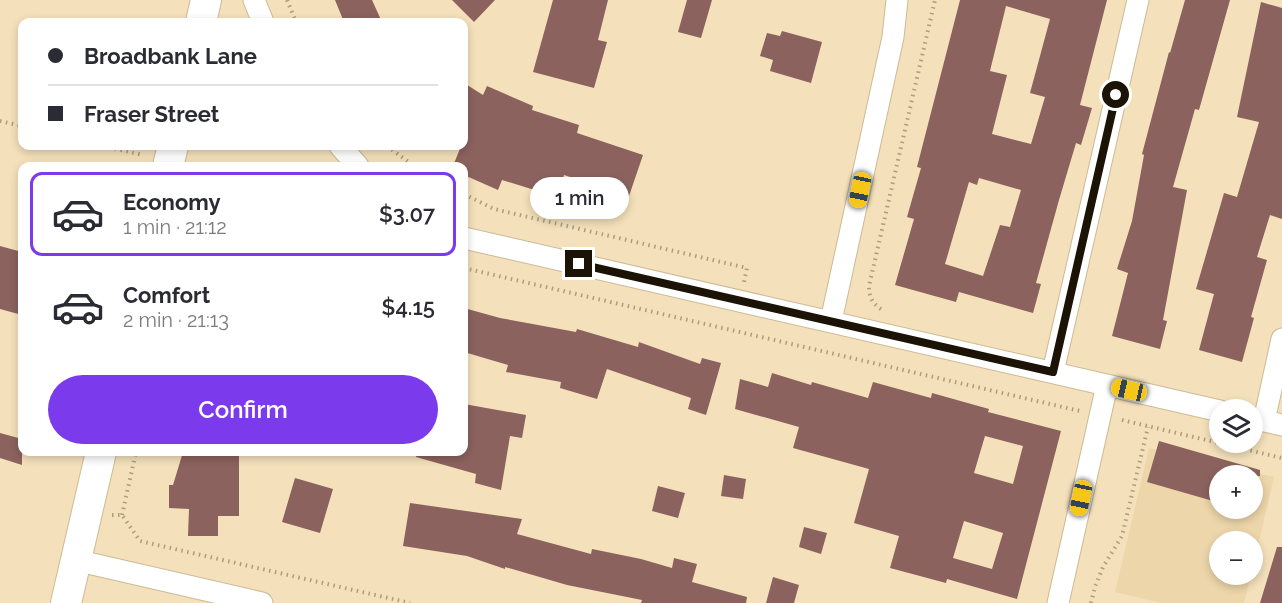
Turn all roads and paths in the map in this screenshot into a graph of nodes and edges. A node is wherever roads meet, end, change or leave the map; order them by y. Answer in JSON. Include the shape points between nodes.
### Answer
{"nodes":[{"id":1,"x":206,"y":0,"type":"edge"},
{"id":2,"x":254,"y":0,"type":"edge"},
{"id":3,"x":287,"y":0,"type":"edge"},
{"id":4,"x":897,"y":0,"type":"edge"},
{"id":5,"x":906,"y":0,"type":"edge"},
{"id":6,"x":935,"y":0,"type":"edge"},
{"id":7,"x":1138,"y":0,"type":"edge"},
{"id":8,"x":202,"y":18,"type":"edge"},
{"id":9,"x":261,"y":18,"type":"edge"},
{"id":10,"x":294,"y":18,"type":"edge"},
{"id":11,"x":893,"y":37,"type":"junction"},
{"id":12,"x":0,"y":121,"type":"edge"},
{"id":13,"x":18,"y":125,"type":"edge"},
{"id":14,"x":125,"y":150,"type":"edge"},
{"id":15,"x":344,"y":150,"type":"edge"},
{"id":16,"x":392,"y":150,"type":"edge"},
{"id":17,"x":170,"y":158,"type":"edge"},
{"id":18,"x":354,"y":162,"type":"edge"},
{"id":19,"x":409,"y":162,"type":"edge"},
{"id":20,"x":468,"y":196,"type":"edge"},
{"id":21,"x":468,"y":239,"type":"edge"},
{"id":22,"x":468,"y":269,"type":"edge"},
{"id":23,"x":743,"y":285,"type":"dead end"},
{"id":24,"x":888,"y":311,"type":"dead end"},
{"id":25,"x":831,"y":321,"type":"junction"},
{"id":26,"x":1282,"y":339,"type":"edge"},
{"id":27,"x":1053,"y":372,"type":"junction"},
{"id":28,"x":1107,"y":385,"type":"junction"},
{"id":29,"x":1209,"y":408,"type":"edge"},
{"id":30,"x":1076,"y":410,"type":"dead end"},
{"id":31,"x":1266,"y":421,"type":"edge"},
{"id":32,"x":1129,"y":422,"type":"dead end"},
{"id":33,"x":1148,"y":427,"type":"junction"},
{"id":34,"x":99,"y":456,"type":"edge"},
{"id":35,"x":135,"y":456,"type":"edge"},
{"id":36,"x":1282,"y":458,"type":"edge"},
{"id":37,"x":104,"y":514,"type":"dead end"},
{"id":38,"x":122,"y":515,"type":"junction"},
{"id":39,"x":75,"y":560,"type":"junction"},
{"id":40,"x":66,"y":603,"type":"edge"},
{"id":41,"x":262,"y":603,"type":"edge"},
{"id":42,"x":410,"y":603,"type":"edge"},
{"id":43,"x":1058,"y":603,"type":"edge"},
{"id":44,"x":1091,"y":603,"type":"edge"}],
"edges":[{"from":1,"to":8,"type":"street"},
{"from":2,"to":9,"type":"street"},
{"from":3,"to":10,"type":"path"},
{"from":4,"to":11,"type":"street"},
{"from":5,"to":11,"type":"street"},
{"from":6,"to":24,"type":"path","via":[[869,286],[873,303]]},
{"from":7,"to":27,"type":"street"},
{"from":11,"to":25,"type":"street"},
{"from":12,"to":13,"type":"path"},
{"from":14,"to":17,"type":"path"},
{"from":15,"to":18,"type":"street"},
{"from":16,"to":19,"type":"path"},
{"from":20,"to":23,"type":"path","via":[[494,209],[747,268]]},
{"from":21,"to":25,"type":"street"},
{"from":22,"to":30,"type":"path"},
{"from":25,"to":27,"type":"street"},
{"from":26,"to":31,"type":"street"},
{"from":27,"to":28,"type":"street"},
{"from":28,"to":29,"type":"street"},
{"from":28,"to":43,"type":"street"},
{"from":32,"to":33,"type":"path"},
{"from":33,"to":36,"type":"path"},
{"from":33,"to":44,"type":"path","via":[[1122,536],[1103,567]]},
{"from":34,"to":39,"type":"street"},
{"from":35,"to":38,"type":"path"},
{"from":37,"to":38,"type":"path"},
{"from":38,"to":42,"type":"path","via":[[140,541]]},
{"from":39,"to":40,"type":"street"},
{"from":39,"to":41,"type":"street"}]}
